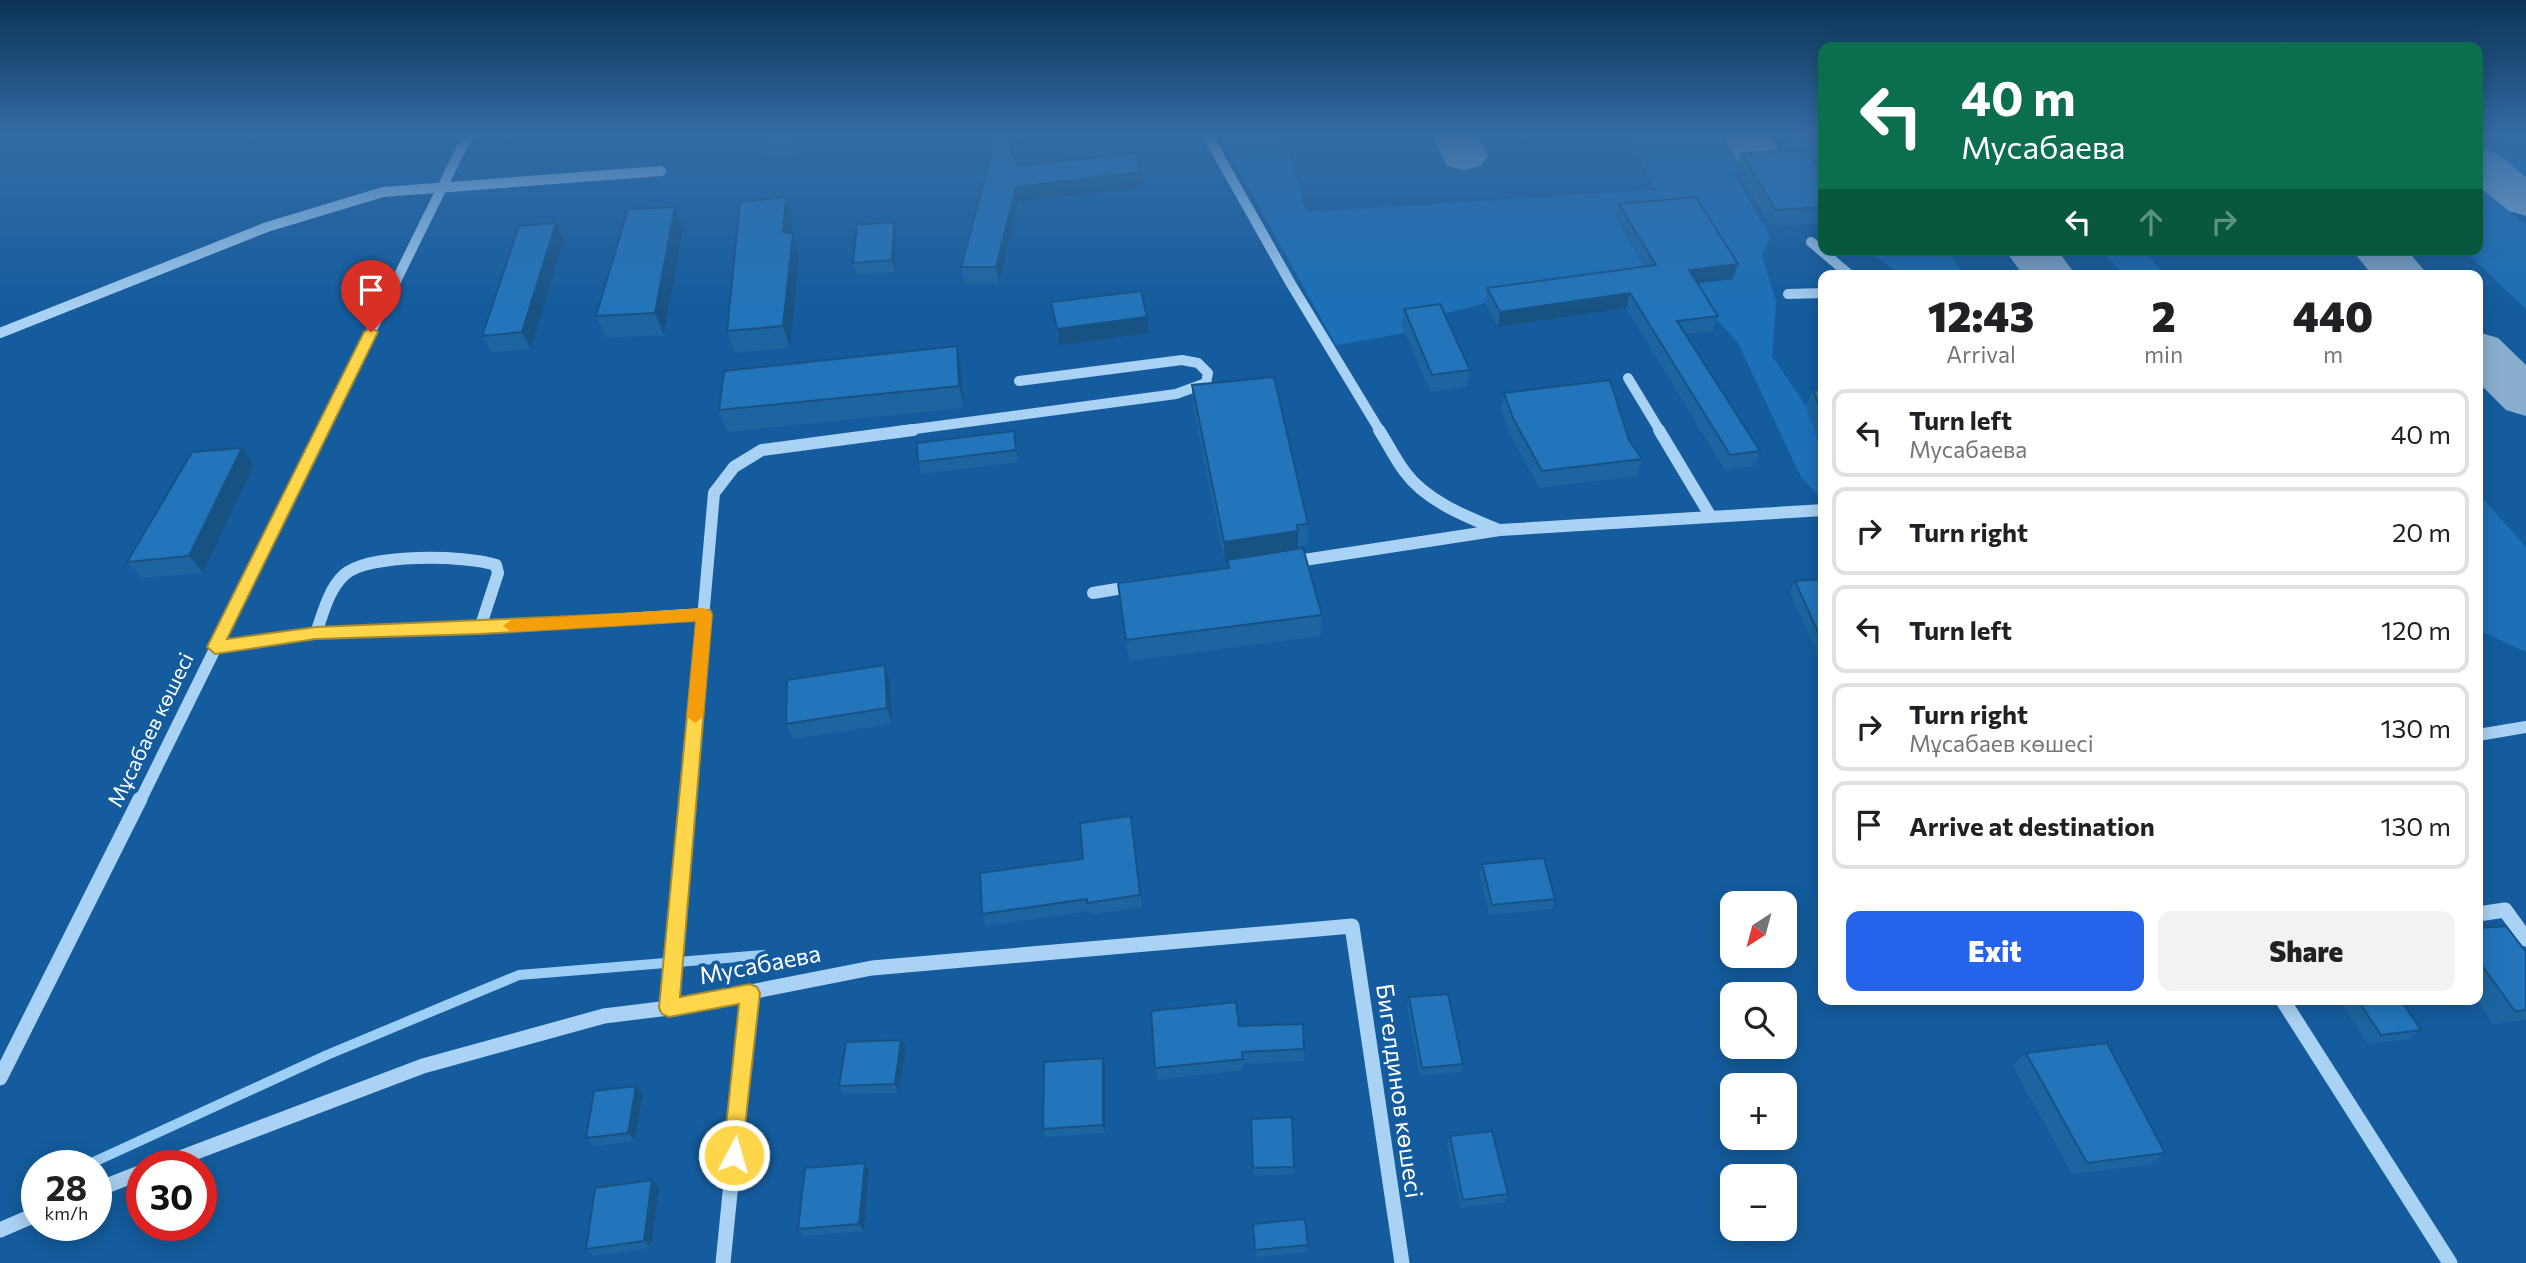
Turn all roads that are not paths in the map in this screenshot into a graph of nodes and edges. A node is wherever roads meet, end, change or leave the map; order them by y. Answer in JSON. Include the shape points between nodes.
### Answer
{"nodes":[{"id":1,"x":376,"y":194,"type":"edge"},
{"id":2,"x":439,"y":194,"type":"edge"},
{"id":3,"x":1241,"y":194,"type":"edge"},
{"id":4,"x":1811,"y":242,"type":"dead end"},
{"id":5,"x":1818,"y":248,"type":"edge"},
{"id":6,"x":1828,"y":256,"type":"edge"},
{"id":7,"x":1844,"y":270,"type":"edge"},
{"id":8,"x":1818,"y":293,"type":"edge"},
{"id":9,"x":1788,"y":295,"type":"dead end"},
{"id":10,"x":0,"y":333,"type":"edge"},
{"id":11,"x":1628,"y":378,"type":"dead end"},
{"id":12,"x":1018,"y":381,"type":"dead end"},
{"id":13,"x":1818,"y":510,"type":"edge"},
{"id":14,"x":1711,"y":517,"type":"junction"},
{"id":15,"x":1500,"y":530,"type":"junction"},
{"id":16,"x":1283,"y":564,"type":"edge"},
{"id":17,"x":1148,"y":584,"type":"edge"},
{"id":18,"x":1093,"y":593,"type":"dead end"},
{"id":19,"x":704,"y":614,"type":"junction"},
{"id":20,"x":480,"y":628,"type":"junction"},
{"id":21,"x":316,"y":633,"type":"junction"},
{"id":22,"x":215,"y":647,"type":"junction"},
{"id":23,"x":2526,"y":727,"type":"edge"},
{"id":24,"x":2483,"y":734,"type":"edge"},
{"id":25,"x":2483,"y":913,"type":"edge"},
{"id":26,"x":1352,"y":926,"type":"joint"},
{"id":27,"x":2526,"y":939,"type":"edge"},
{"id":28,"x":750,"y":993,"type":"junction"},
{"id":29,"x":2285,"y":1005,"type":"edge"},
{"id":30,"x":669,"y":1008,"type":"junction"},
{"id":31,"x":0,"y":1078,"type":"edge"},
{"id":32,"x":201,"y":1150,"type":"edge"},
{"id":33,"x":21,"y":1221,"type":"edge"},
{"id":34,"x":0,"y":1230,"type":"edge"},
{"id":35,"x":723,"y":1263,"type":"edge"},
{"id":36,"x":1402,"y":1263,"type":"edge"},
{"id":37,"x":2450,"y":1263,"type":"edge"}],
"edges":[{"from":1,"to":10,"type":"street","via":[[322,208]]},
{"from":2,"to":22,"type":"street","name":"Мұсабаев көшесі"},
{"from":3,"to":15,"type":"street","via":[[1406,474],[1455,513]]},
{"from":4,"to":5,"type":"street"},
{"from":6,"to":7,"type":"street"},
{"from":8,"to":9,"type":"street"},
{"from":11,"to":14,"type":"street"},
{"from":12,"to":19,"type":"street","via":[[1182,360],[1198,363],[1208,373],[1206,383],[1176,394],[762,450],[722,475],[714,493]]},
{"from":13,"to":14,"type":"street"},
{"from":14,"to":15,"type":"street"},
{"from":15,"to":16,"type":"street"},
{"from":17,"to":18,"type":"street"},
{"from":19,"to":20,"type":"street"},
{"from":19,"to":30,"type":"street"},
{"from":20,"to":21,"type":"street"},
{"from":20,"to":21,"type":"street","via":[[498,573],[496,565],[482,560],[443,560],[367,563],[352,569],[338,582]]},
{"from":21,"to":22,"type":"street"},
{"from":22,"to":31,"type":"street","name":"Мұсабаев көшесі"},
{"from":23,"to":24,"type":"street"},
{"from":25,"to":27,"type":"street","via":[[2505,910]]},
{"from":26,"to":28,"type":"street","name":"Мусабаева","via":[[872,968]]},
{"from":26,"to":36,"type":"street","name":"Бигелдинов көшесі"},
{"from":28,"to":30,"type":"street","name":"Мусабаева"},
{"from":28,"to":35,"type":"street"},
{"from":29,"to":37,"type":"street"},
{"from":30,"to":32,"type":"street","name":"Мусабаева","via":[[604,1016],[423,1066]]},
{"from":33,"to":34,"type":"street"}]}
